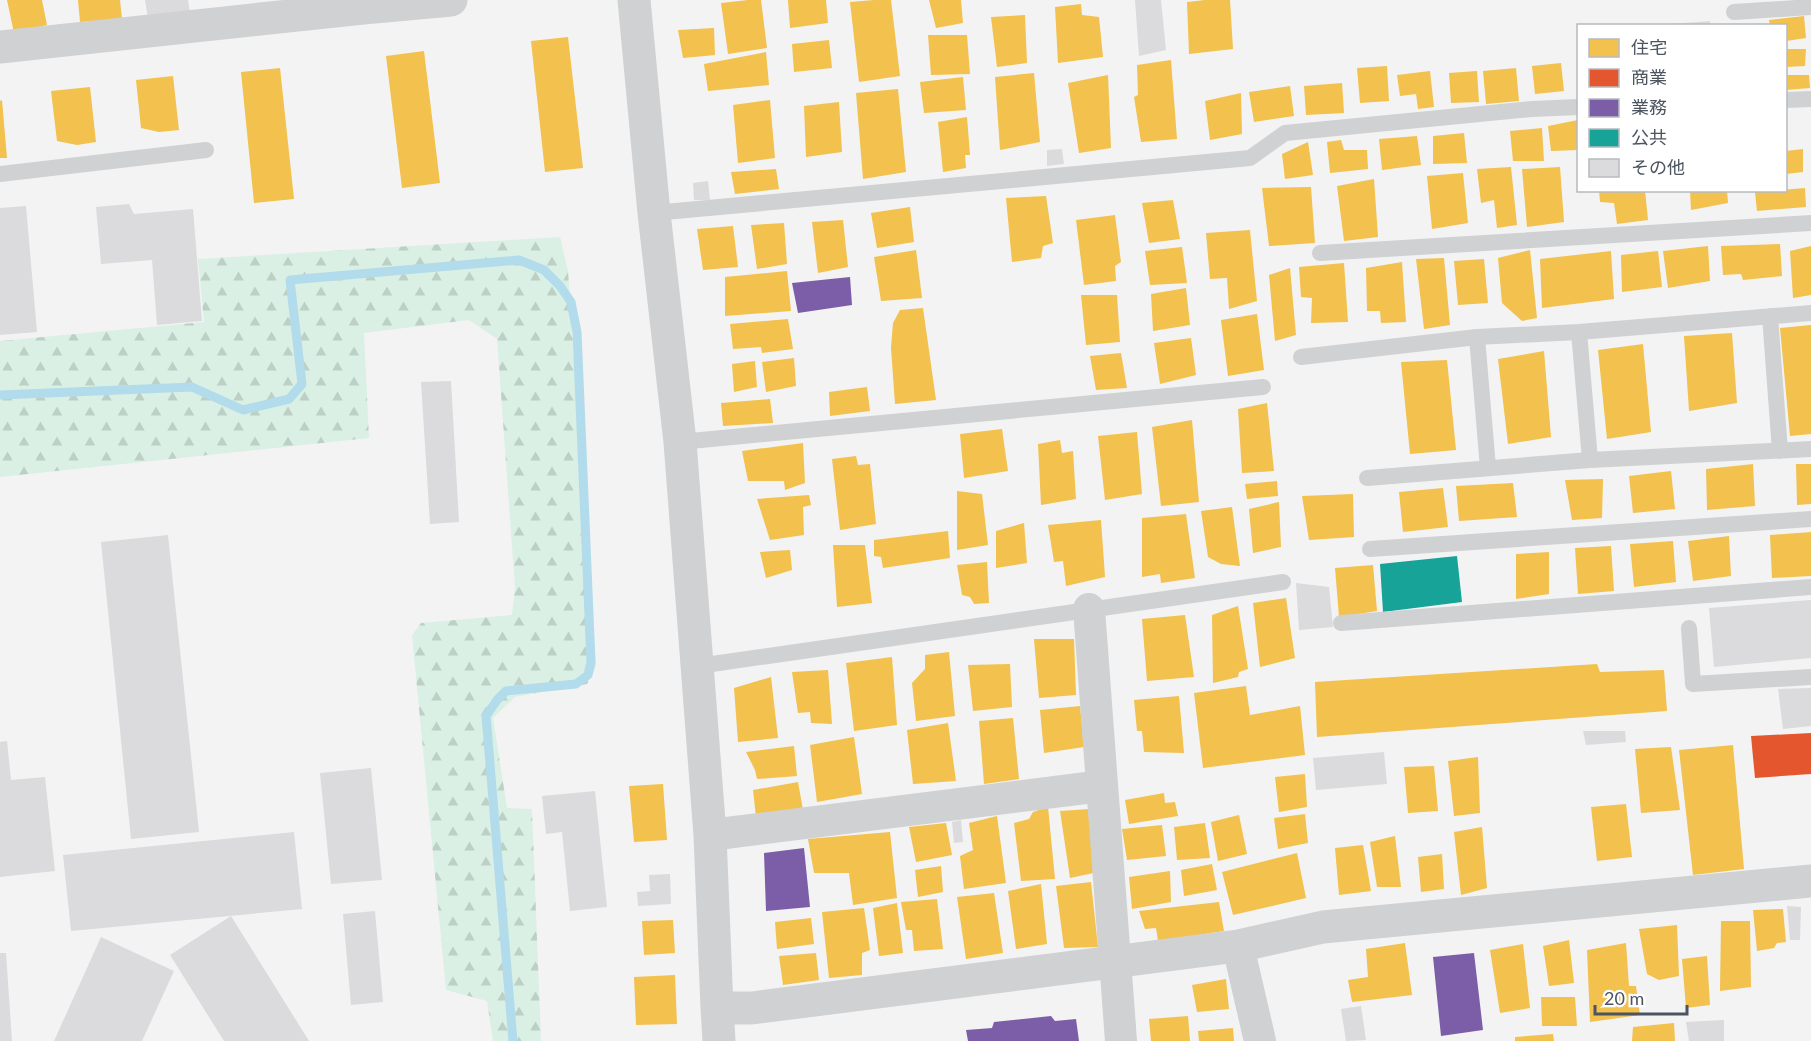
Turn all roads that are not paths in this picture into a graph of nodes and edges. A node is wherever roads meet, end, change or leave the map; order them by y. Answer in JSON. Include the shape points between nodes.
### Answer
{"nodes":[{"id":1,"x":634,"y":0,"type":"edge"},
{"id":2,"x":434,"y":1,"type":"edge"},
{"id":3,"x":362,"y":4,"type":"edge"},
{"id":4,"x":1811,"y":7,"type":"edge"},
{"id":5,"x":1734,"y":12,"type":"dead end"},
{"id":6,"x":0,"y":46,"type":"edge"},
{"id":7,"x":1811,"y":99,"type":"edge"},
{"id":8,"x":1787,"y":100,"type":"edge"},
{"id":9,"x":1577,"y":107,"type":"edge"},
{"id":10,"x":206,"y":150,"type":"dead end"},
{"id":11,"x":0,"y":174,"type":"edge"},
{"id":12,"x":654,"y":213,"type":"junction"},
{"id":13,"x":1811,"y":223,"type":"edge"},
{"id":14,"x":1320,"y":253,"type":"dead end"},
{"id":15,"x":1811,"y":313,"type":"edge"},
{"id":16,"x":1770,"y":316,"type":"junction"},
{"id":17,"x":1579,"y":332,"type":"junction"},
{"id":18,"x":1477,"y":337,"type":"junction"},
{"id":19,"x":1301,"y":357,"type":"dead end"},
{"id":20,"x":1263,"y":387,"type":"dead end"},
{"id":21,"x":680,"y":442,"type":"junction"},
{"id":22,"x":1811,"y":449,"type":"edge"},
{"id":23,"x":1780,"y":451,"type":"junction"},
{"id":24,"x":1590,"y":460,"type":"junction"},
{"id":25,"x":1488,"y":468,"type":"junction"},
{"id":26,"x":1367,"y":478,"type":"dead end"},
{"id":27,"x":1811,"y":519,"type":"edge"},
{"id":28,"x":1370,"y":549,"type":"dead end"},
{"id":29,"x":1283,"y":582,"type":"dead end"},
{"id":30,"x":1811,"y":587,"type":"edge"},
{"id":31,"x":1089,"y":609,"type":"junction"},
{"id":32,"x":1341,"y":623,"type":"dead end"},
{"id":33,"x":1689,"y":628,"type":"dead end"},
{"id":34,"x":698,"y":666,"type":"junction"},
{"id":35,"x":1811,"y":676,"type":"edge"},
{"id":36,"x":1102,"y":786,"type":"junction"},
{"id":37,"x":710,"y":835,"type":"junction"},
{"id":38,"x":1811,"y":880,"type":"edge"},
{"id":39,"x":1238,"y":946,"type":"junction"},
{"id":40,"x":1114,"y":963,"type":"junction"},
{"id":41,"x":717,"y":1008,"type":"junction"},
{"id":42,"x":719,"y":1041,"type":"edge"},
{"id":43,"x":1121,"y":1041,"type":"edge"},
{"id":44,"x":1260,"y":1041,"type":"edge"}],
"edges":[{"from":1,"to":12,"type":"street"},
{"from":2,"to":3,"type":"street"},
{"from":3,"to":6,"type":"street"},
{"from":4,"to":5,"type":"lane"},
{"from":7,"to":8,"type":"lane"},
{"from":9,"to":12,"type":"lane","via":[[1286,134],[1250,158]]},
{"from":10,"to":11,"type":"lane"},
{"from":12,"to":21,"type":"street"},
{"from":13,"to":14,"type":"lane"},
{"from":15,"to":16,"type":"lane"},
{"from":16,"to":17,"type":"lane"},
{"from":16,"to":23,"type":"lane"},
{"from":17,"to":18,"type":"lane"},
{"from":17,"to":24,"type":"lane"},
{"from":18,"to":19,"type":"lane"},
{"from":18,"to":25,"type":"lane"},
{"from":20,"to":21,"type":"lane"},
{"from":21,"to":34,"type":"street"},
{"from":22,"to":23,"type":"lane"},
{"from":23,"to":24,"type":"lane"},
{"from":24,"to":25,"type":"lane"},
{"from":25,"to":26,"type":"lane"},
{"from":27,"to":28,"type":"lane"},
{"from":29,"to":31,"type":"lane"},
{"from":30,"to":32,"type":"lane"},
{"from":31,"to":34,"type":"lane"},
{"from":31,"to":36,"type":"street"},
{"from":33,"to":35,"type":"lane","via":[[1692,684]]},
{"from":34,"to":37,"type":"street"},
{"from":36,"to":37,"type":"street"},
{"from":36,"to":40,"type":"street"},
{"from":37,"to":41,"type":"street"},
{"from":38,"to":39,"type":"street","via":[[1323,927]]},
{"from":39,"to":40,"type":"street"},
{"from":39,"to":44,"type":"street"},
{"from":40,"to":41,"type":"street","via":[[752,1008]]},
{"from":40,"to":43,"type":"street"},
{"from":41,"to":42,"type":"street"}]}
